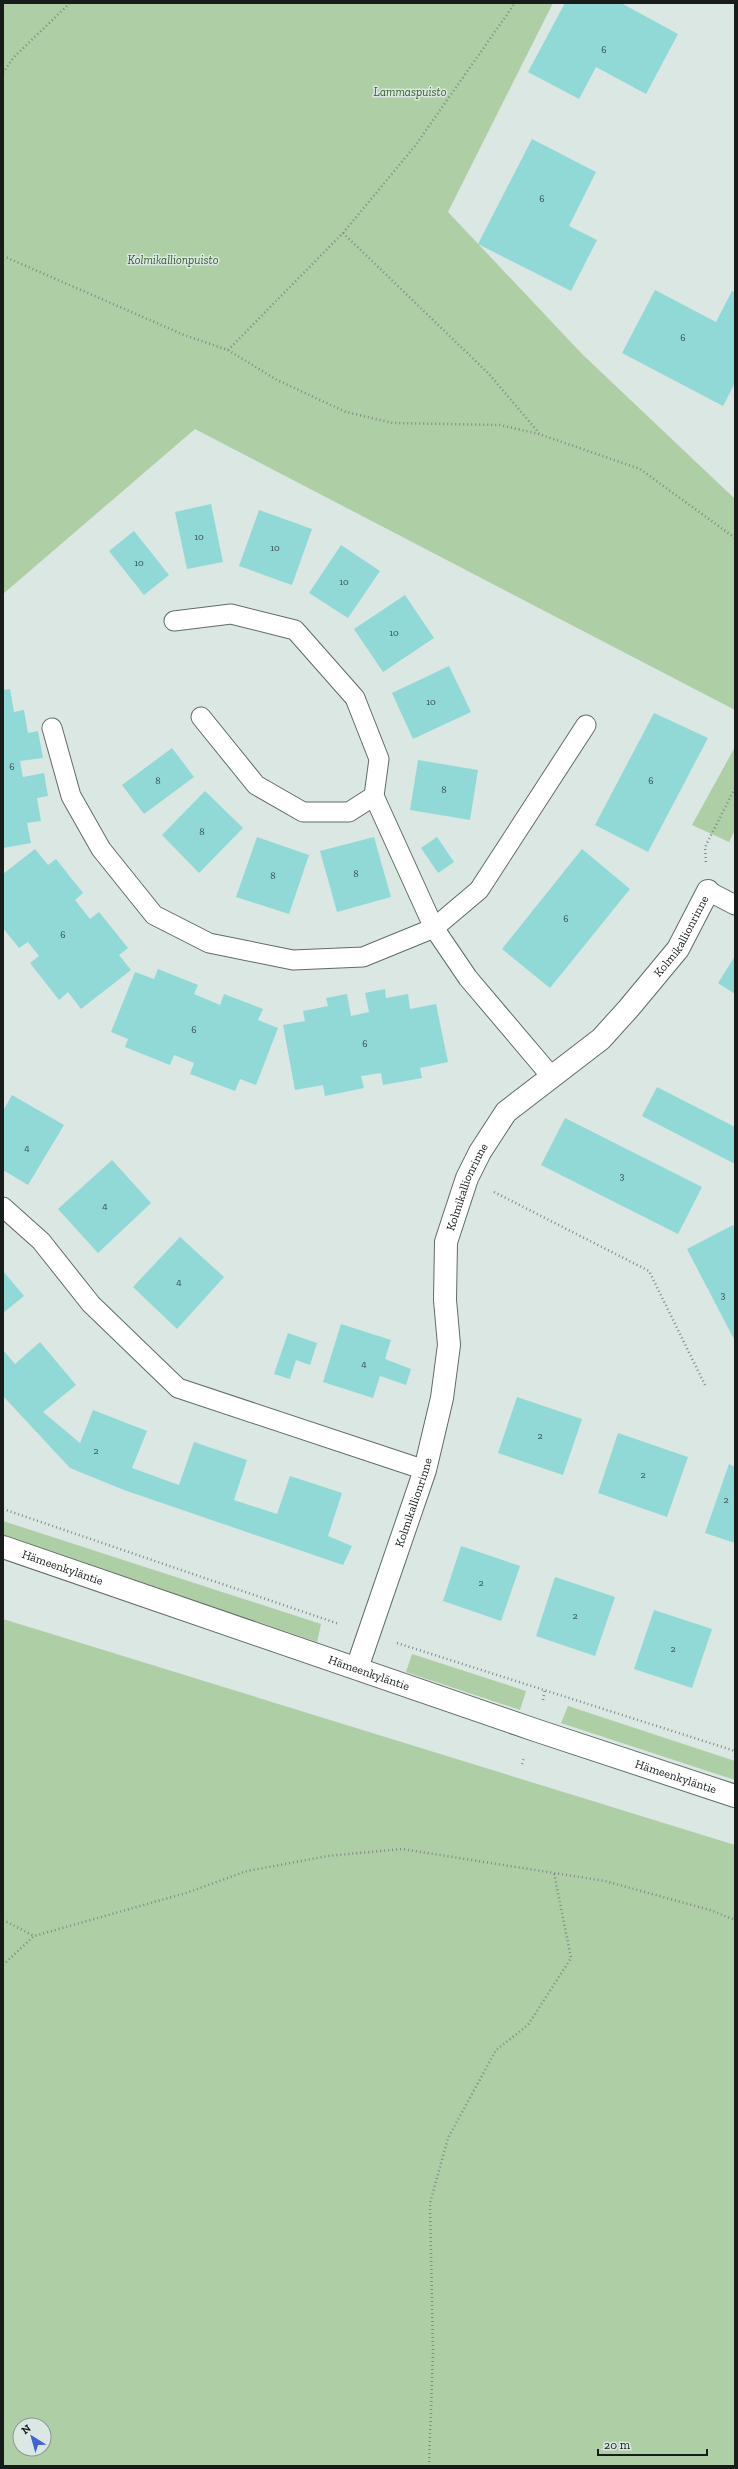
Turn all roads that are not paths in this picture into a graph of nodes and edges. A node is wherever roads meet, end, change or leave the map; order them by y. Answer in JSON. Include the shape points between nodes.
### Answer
{"nodes":[{"id":1,"x":174,"y":621,"type":"dead end"},
{"id":2,"x":201,"y":717,"type":"dead end"},
{"id":3,"x":586,"y":725,"type":"dead end"},
{"id":4,"x":52,"y":728,"type":"dead end"},
{"id":5,"x":374,"y":796,"type":"junction"},
{"id":6,"x":708,"y":891,"type":"joint"},
{"id":7,"x":735,"y":905,"type":"edge"},
{"id":8,"x":434,"y":928,"type":"junction"},
{"id":9,"x":551,"y":1076,"type":"junction"},
{"id":10,"x":3,"y":1207,"type":"edge"},
{"id":11,"x":426,"y":1470,"type":"junction"},
{"id":12,"x":3,"y":1547,"type":"edge"},
{"id":13,"x":357,"y":1668,"type":"junction"},
{"id":14,"x":735,"y":1796,"type":"edge"}],
"edges":[{"from":1,"to":5,"type":"lane","via":[[231,614],[295,630],[355,698],[379,759]]},
{"from":2,"to":5,"type":"lane","via":[[256,785],[303,812],[348,812]]},
{"from":3,"to":8,"type":"lane","via":[[479,890]]},
{"from":4,"to":8,"type":"lane","via":[[71,796],[101,849],[154,915],[209,943],[293,960],[363,957]]},
{"from":5,"to":8,"type":"lane"},
{"from":6,"to":7,"type":"lane"},
{"from":6,"to":9,"type":"street","name":"Kolmikallionrinne","via":[[678,949],[629,1008],[601,1039]]},
{"from":8,"to":9,"type":"lane","via":[[468,978]]},
{"from":9,"to":11,"type":"street","name":"Kolmikallionrinne","via":[[506,1112],[480,1152],[467,1178],[446,1242],[445,1300],[450,1345],[442,1398]]},
{"from":10,"to":11,"type":"lane","via":[[41,1241],[91,1304],[178,1388]]},
{"from":11,"to":13,"type":"street","name":"Kolmikallionrinne"},
{"from":12,"to":13,"type":"street","name":"Hämeenkyläntie"},
{"from":13,"to":14,"type":"street","name":"Hämeenkyläntie"}]}
